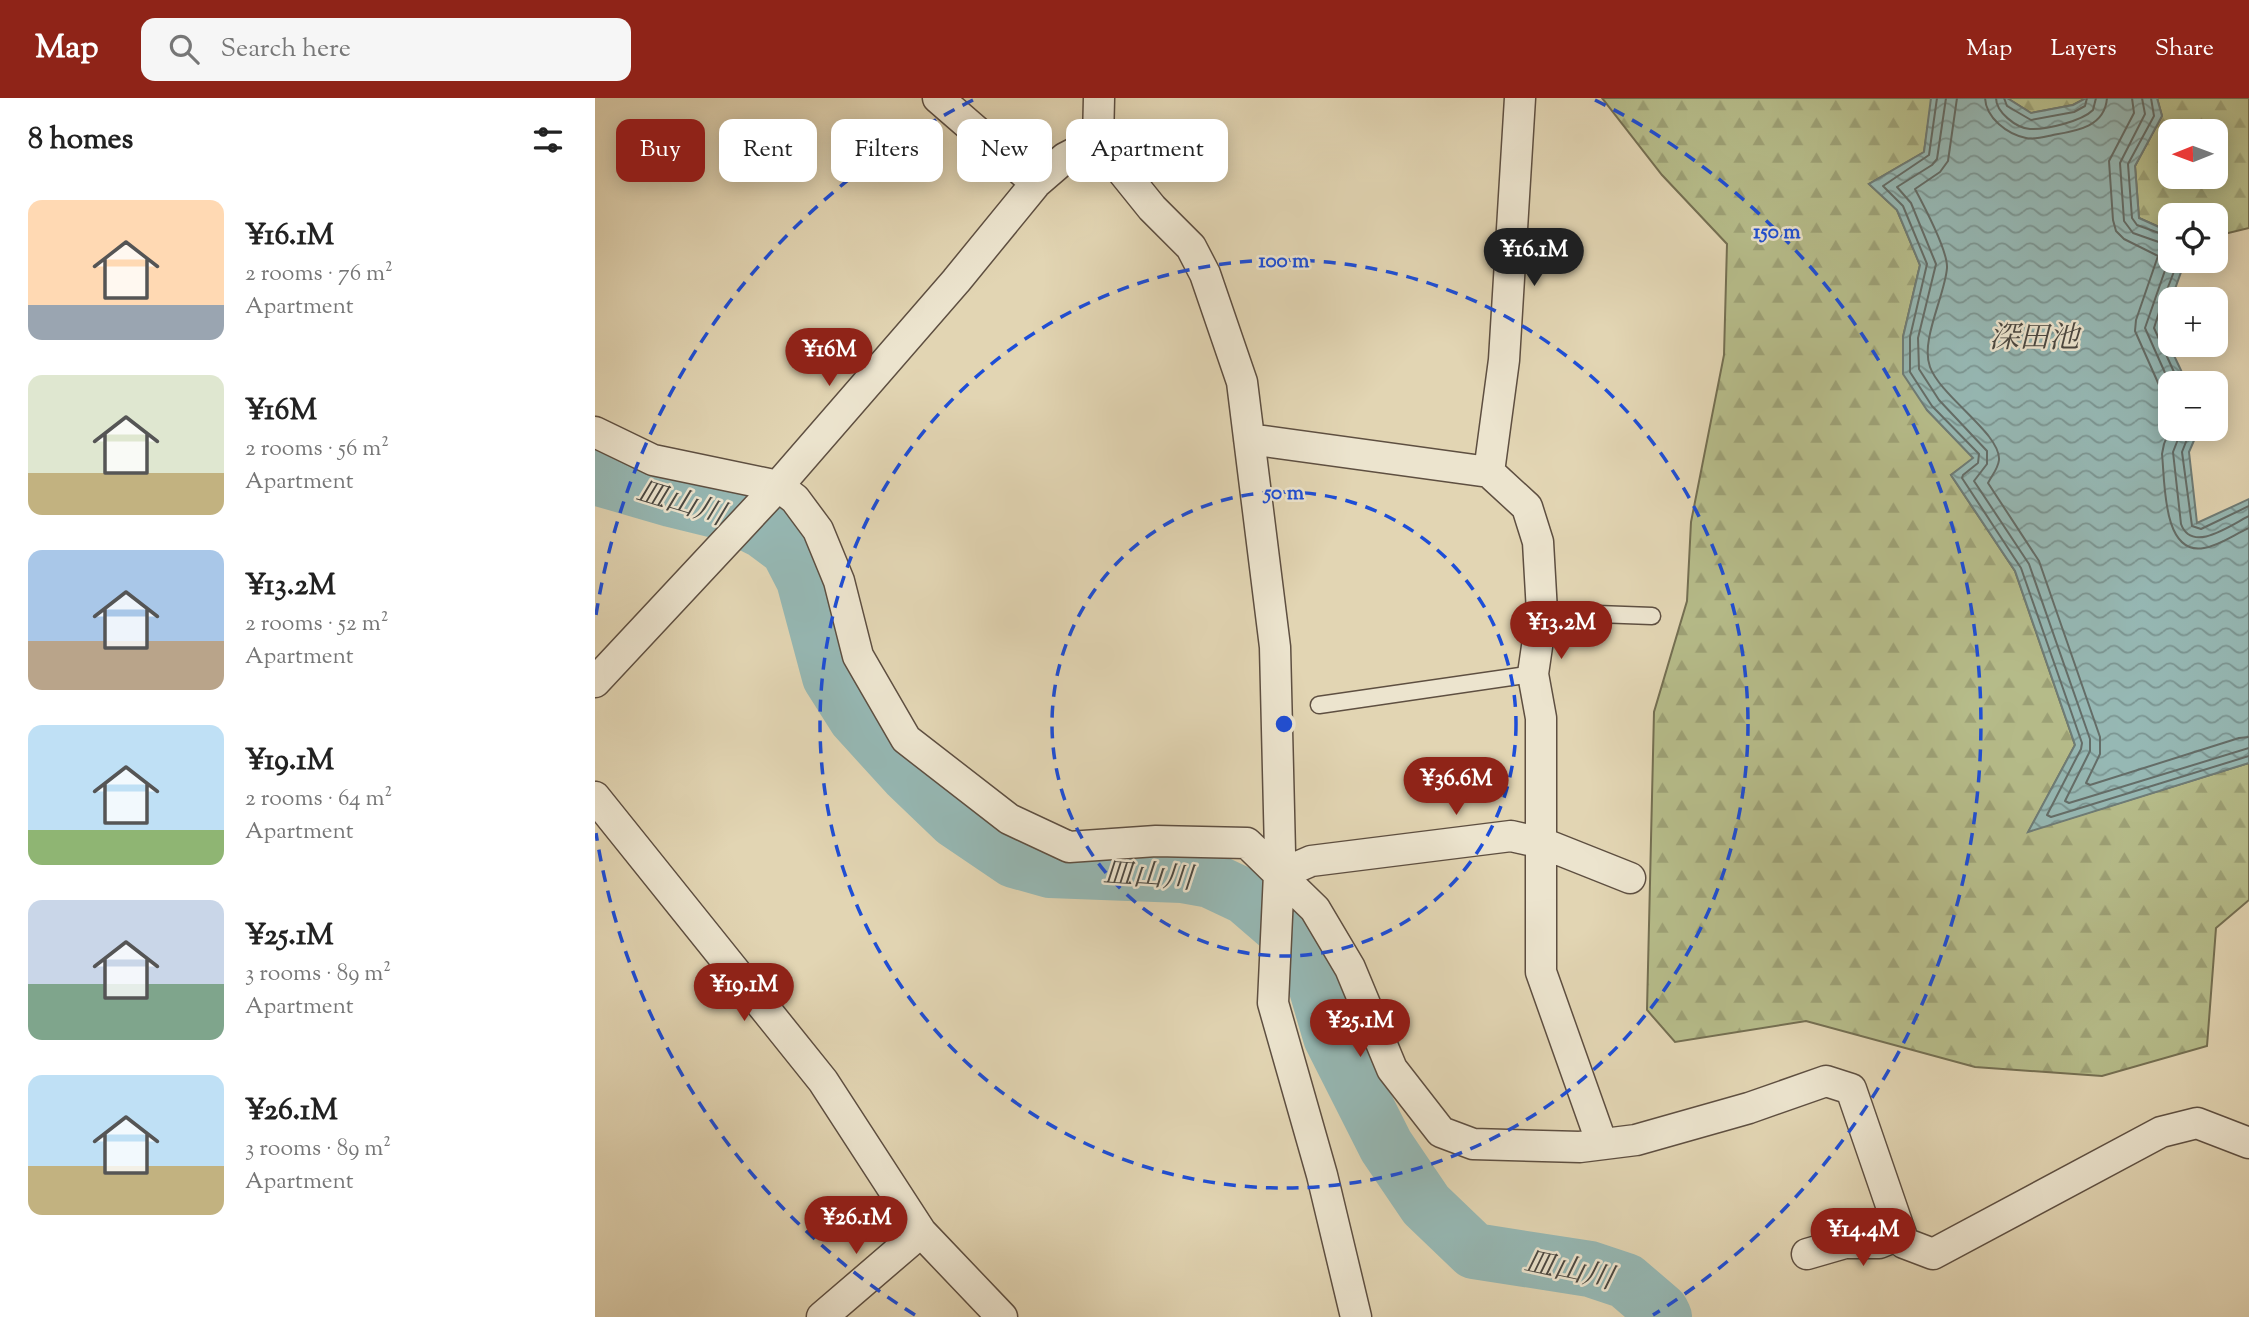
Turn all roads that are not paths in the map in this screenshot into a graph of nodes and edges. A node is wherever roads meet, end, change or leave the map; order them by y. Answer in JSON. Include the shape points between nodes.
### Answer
{"nodes":[{"id":1,"x":938,"y":98,"type":"edge"},
{"id":2,"x":1099,"y":98,"type":"edge"},
{"id":3,"x":1520,"y":98,"type":"edge"},
{"id":4,"x":1099,"y":119,"type":"edge"},
{"id":5,"x":1066,"y":157,"type":"edge"},
{"id":6,"x":1131,"y":182,"type":"edge"},
{"id":7,"x":1036,"y":183,"type":"junction"},
{"id":8,"x":595,"y":432,"type":"edge"},
{"id":9,"x":1249,"y":439,"type":"junction"},
{"id":10,"x":1489,"y":472,"type":"junction"},
{"id":11,"x":778,"y":486,"type":"junction"},
{"id":12,"x":1542,"y":612,"type":"junction"},
{"id":13,"x":1652,"y":616,"type":"dead end"},
{"id":14,"x":1533,"y":674,"type":"junction"},
{"id":15,"x":595,"y":682,"type":"edge"},
{"id":16,"x":1319,"y":705,"type":"dead end"},
{"id":17,"x":597,"y":804,"type":"edge"},
{"id":18,"x":1542,"y":843,"type":"junction"},
{"id":19,"x":1279,"y":875,"type":"junction"},
{"id":20,"x":1630,"y":878,"type":"dead end"},
{"id":21,"x":2249,"y":1143,"type":"edge"},
{"id":22,"x":1602,"y":1144,"type":"junction"},
{"id":23,"x":921,"y":1232,"type":"junction"},
{"id":24,"x":1901,"y":1234,"type":"junction"},
{"id":25,"x":1807,"y":1254,"type":"dead end"},
{"id":26,"x":822,"y":1317,"type":"edge"},
{"id":27,"x":1002,"y":1317,"type":"edge"},
{"id":28,"x":1356,"y":1317,"type":"edge"}],
"edges":[{"from":1,"to":7,"type":"street"},
{"from":2,"to":4,"type":"street"},
{"from":3,"to":10,"type":"street","via":[[1504,360]]},
{"from":5,"to":7,"type":"street"},
{"from":6,"to":9,"type":"street","via":[[1191,247],[1205,274],[1242,383]]},
{"from":7,"to":11,"type":"street"},
{"from":8,"to":11,"type":"street","via":[[653,460]]},
{"from":9,"to":10,"type":"street"},
{"from":9,"to":19,"type":"street","via":[[1275,647]]},
{"from":10,"to":12,"type":"street","via":[[1527,507],[1538,542]]},
{"from":11,"to":15,"type":"street"},
{"from":11,"to":19,"type":"street","via":[[795,499],[818,530],[839,581],[858,656],[906,739],[1009,820],[1069,847],[1247,843]]},
{"from":12,"to":13,"type":"lane"},
{"from":12,"to":14,"type":"street"},
{"from":14,"to":16,"type":"lane"},
{"from":14,"to":18,"type":"street","via":[[1541,718]]},
{"from":17,"to":23,"type":"street","via":[[823,1081]]},
{"from":18,"to":19,"type":"street","via":[[1511,836],[1311,861]]},
{"from":18,"to":20,"type":"street"},
{"from":18,"to":22,"type":"street","via":[[1541,972]]},
{"from":19,"to":22,"type":"street","via":[[1315,909],[1350,968],[1392,1069],[1441,1132],[1473,1144]]},
{"from":19,"to":28,"type":"street","via":[[1273,1003]]},
{"from":21,"to":24,"type":"street","via":[[2197,1123],[2161,1132],[1933,1254],[1903,1243]]},
{"from":22,"to":24,"type":"street","via":[[1636,1140],[1826,1081],[1851,1089]]},
{"from":23,"to":26,"type":"street"},
{"from":23,"to":27,"type":"street"},
{"from":24,"to":25,"type":"street","via":[[1879,1243],[1845,1242]]}]}
